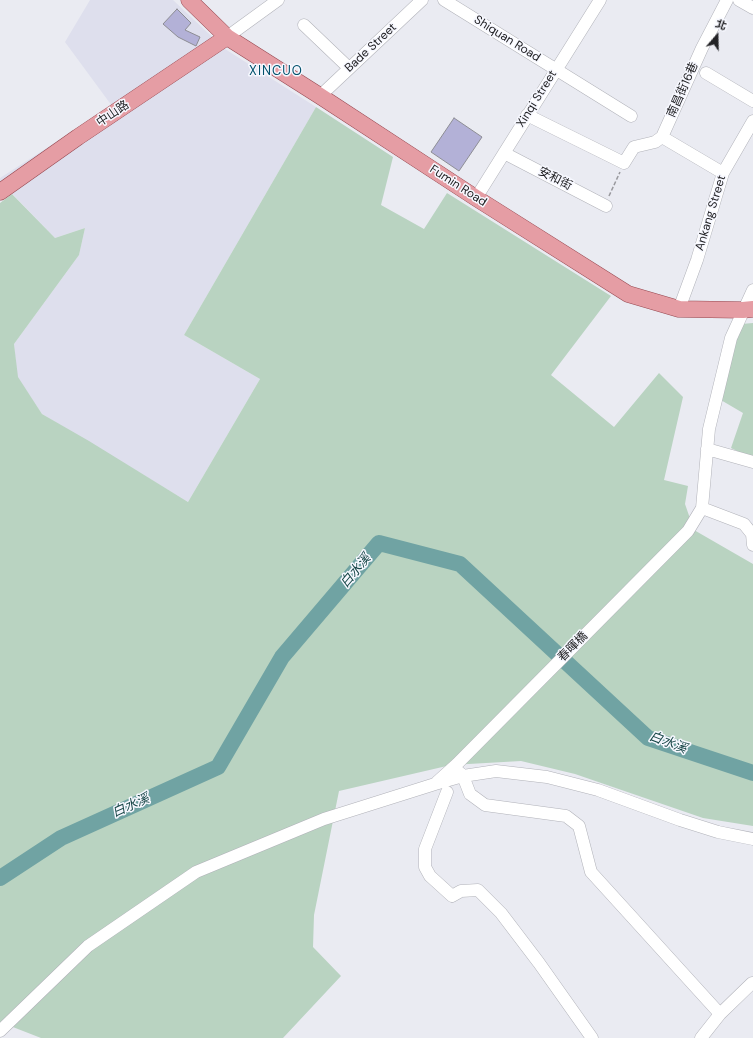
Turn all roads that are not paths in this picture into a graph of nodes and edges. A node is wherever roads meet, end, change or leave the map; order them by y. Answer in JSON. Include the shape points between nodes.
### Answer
{"nodes":[{"id":1,"x":189,"y":0,"type":"edge"},
{"id":2,"x":278,"y":0,"type":"edge"},
{"id":3,"x":422,"y":0,"type":"edge"},
{"id":4,"x":444,"y":0,"type":"edge"},
{"id":5,"x":600,"y":0,"type":"edge"},
{"id":6,"x":727,"y":0,"type":"edge"},
{"id":7,"x":739,"y":0,"type":"edge"},
{"id":8,"x":753,"y":8,"type":"edge"},
{"id":9,"x":304,"y":25,"type":"dead end"},
{"id":10,"x":228,"y":37,"type":"junction"},
{"id":11,"x":349,"y":68,"type":"junction"},
{"id":12,"x":556,"y":69,"type":"junction"},
{"id":13,"x":706,"y":73,"type":"dead end"},
{"id":14,"x":320,"y":96,"type":"junction"},
{"id":15,"x":753,"y":101,"type":"edge"},
{"id":16,"x":527,"y":115,"type":"junction"},
{"id":17,"x":631,"y":116,"type":"dead end"},
{"id":18,"x":753,"y":120,"type":"edge"},
{"id":19,"x":662,"y":137,"type":"junction"},
{"id":20,"x":504,"y":153,"type":"junction"},
{"id":21,"x":723,"y":173,"type":"junction"},
{"id":22,"x":0,"y":192,"type":"edge"},
{"id":23,"x":476,"y":198,"type":"junction"},
{"id":24,"x":606,"y":206,"type":"road end"},
{"id":25,"x":753,"y":290,"type":"edge"},
{"id":26,"x":679,"y":309,"type":"junction"},
{"id":27,"x":748,"y":310,"type":"edge"},
{"id":28,"x":707,"y":448,"type":"junction"},
{"id":29,"x":753,"y":462,"type":"edge"},
{"id":30,"x":702,"y":508,"type":"junction"},
{"id":31,"x":753,"y":545,"type":"edge"},
{"id":32,"x":457,"y":764,"type":"junction"},
{"id":33,"x":463,"y":776,"type":"junction"},
{"id":34,"x":435,"y":784,"type":"junction"},
{"id":35,"x":447,"y":792,"type":"dead end"},
{"id":36,"x":753,"y":838,"type":"edge"},
{"id":37,"x":753,"y":983,"type":"edge"},
{"id":38,"x":720,"y":1014,"type":"junction"},
{"id":39,"x":0,"y":1031,"type":"edge"},
{"id":40,"x":592,"y":1038,"type":"edge"},
{"id":41,"x":701,"y":1038,"type":"edge"}],
"edges":[{"from":1,"to":10,"type":"main road","name":"Fumin Road"},
{"from":2,"to":10,"type":"street"},
{"from":3,"to":11,"type":"street","name":"Bade Street"},
{"from":4,"to":12,"type":"street","name":"Shiquan Road"},
{"from":5,"to":12,"type":"street","name":"Xinqi Street"},
{"from":6,"to":19,"type":"street","name":"南昌街16巷","via":[[702,48]]},
{"from":7,"to":8,"type":"street"},
{"from":9,"to":11,"type":"street"},
{"from":10,"to":14,"type":"main road","name":"Fumin Road"},
{"from":10,"to":22,"type":"main road","name":"中山路"},
{"from":11,"to":14,"type":"street","name":"Bade Street"},
{"from":12,"to":16,"type":"street","name":"Xinqi Street"},
{"from":12,"to":17,"type":"street","name":"Shiquan Road"},
{"from":13,"to":15,"type":"street"},
{"from":14,"to":23,"type":"main road","name":"Fumin Road"},
{"from":16,"to":19,"type":"street","via":[[624,164],[634,147],[655,142]]},
{"from":16,"to":20,"type":"street","name":"Xinqi Street"},
{"from":18,"to":21,"type":"street","name":"Ankang Street"},
{"from":19,"to":21,"type":"street"},
{"from":20,"to":23,"type":"street","name":"Xinqi Street"},
{"from":20,"to":24,"type":"street","name":"安和街"},
{"from":21,"to":26,"type":"street","name":"Ankang Street","via":[[697,260]]},
{"from":23,"to":26,"type":"main road","name":"Fumin Road","via":[[628,294]]},
{"from":25,"to":27,"type":"street"},
{"from":26,"to":27,"type":"main road","name":"Fumin Road"},
{"from":27,"to":28,"type":"street","via":[[731,338],[709,429]]},
{"from":28,"to":29,"type":"street"},
{"from":28,"to":30,"type":"street"},
{"from":30,"to":31,"type":"street","via":[[744,524],[752,534]]},
{"from":30,"to":32,"type":"street","name":"春暉橋","via":[[688,531]]},
{"from":32,"to":33,"type":"street","via":[[458,771]]},
{"from":32,"to":34,"type":"street","name":"春暉橋"},
{"from":33,"to":34,"type":"street"},
{"from":33,"to":36,"type":"street","via":[[496,771],[547,777],[598,790],[718,832]]},
{"from":33,"to":38,"type":"street","via":[[470,794],[485,805],[566,816],[579,826],[591,872]]},
{"from":34,"to":39,"type":"street","via":[[324,819],[196,872],[88,946]]},
{"from":35,"to":40,"type":"street","via":[[425,849],[425,867],[430,876],[452,896],[478,890],[539,963]]},
{"from":37,"to":38,"type":"street"},
{"from":38,"to":41,"type":"street"}]}
